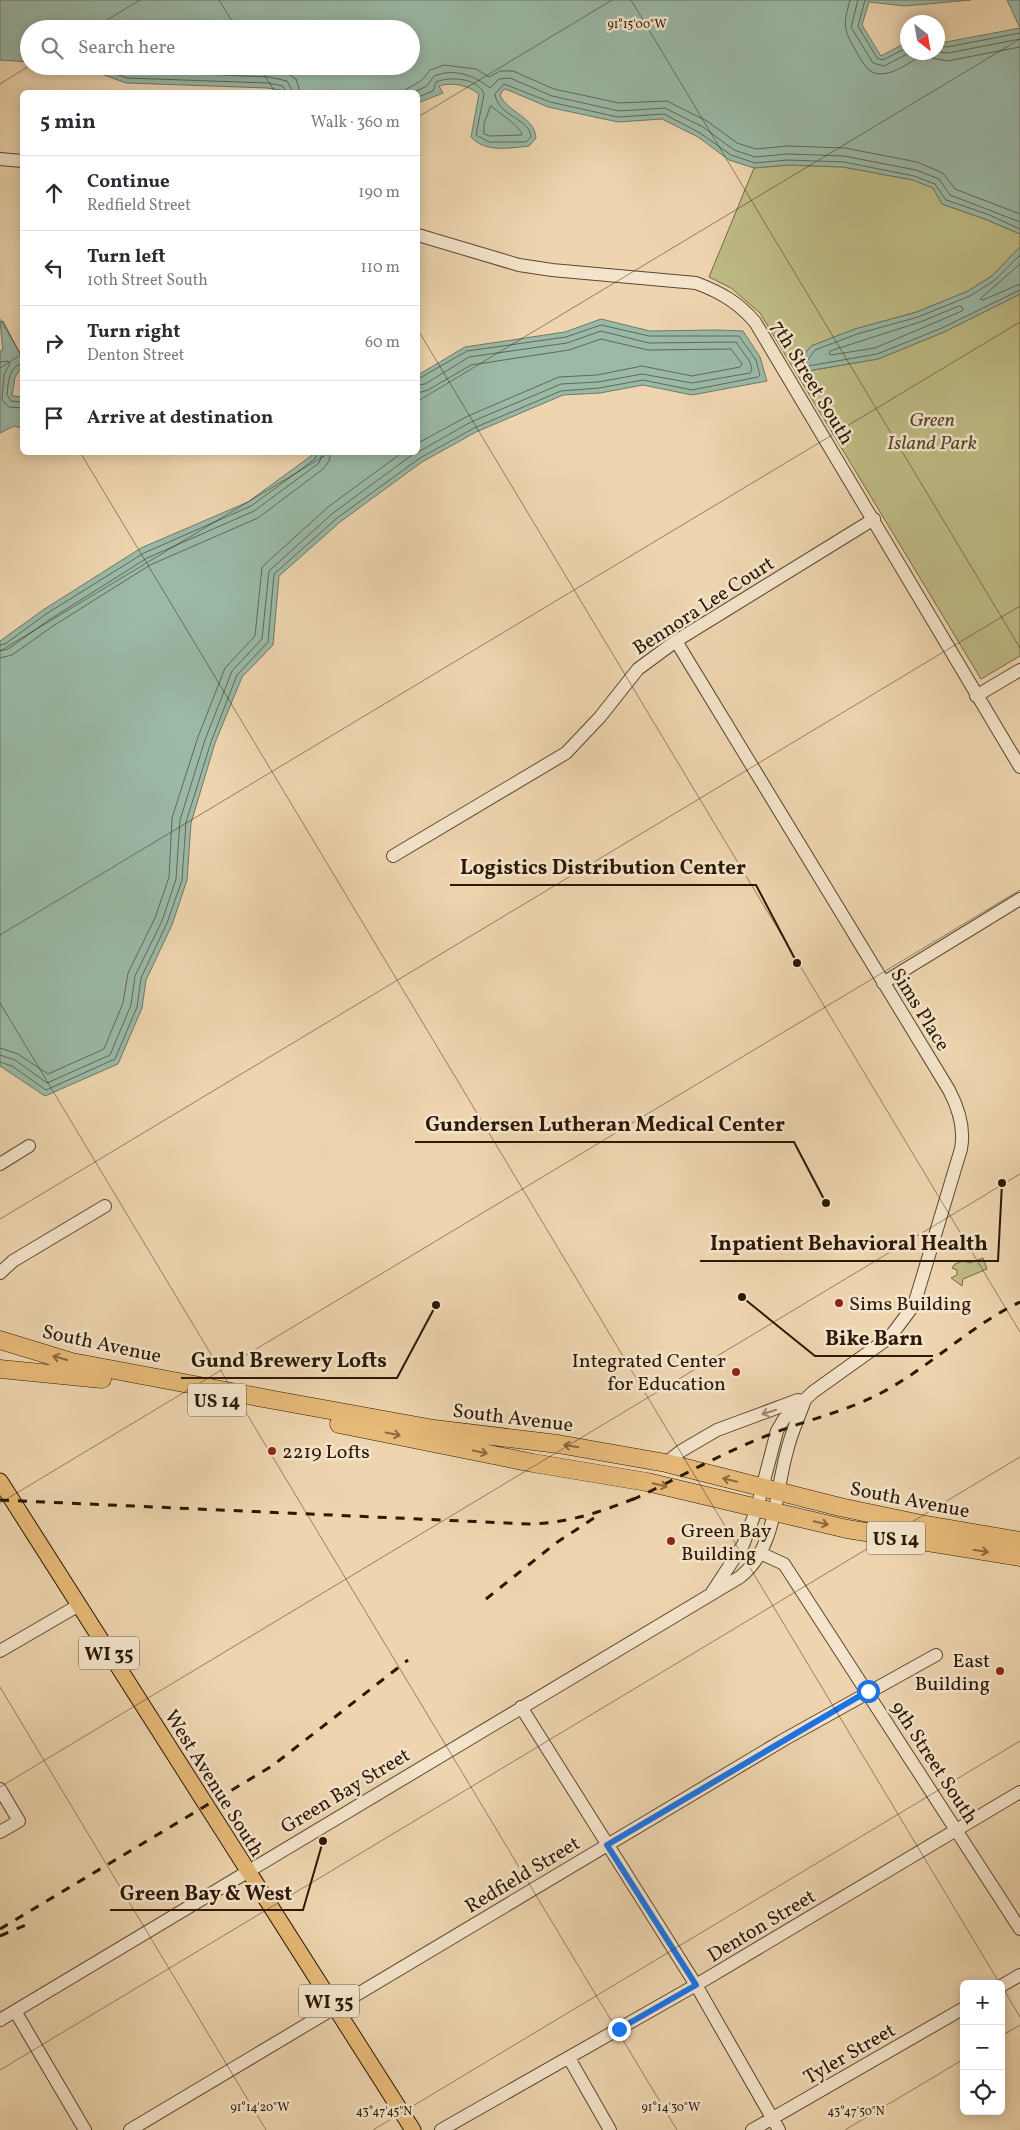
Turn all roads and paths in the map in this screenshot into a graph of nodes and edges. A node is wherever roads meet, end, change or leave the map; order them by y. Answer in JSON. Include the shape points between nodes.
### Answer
{"nodes":[{"id":1,"x":0,"y":159,"type":"edge"},
{"id":2,"x":20,"y":161,"type":"edge"},
{"id":3,"x":420,"y":236,"type":"edge"},
{"id":4,"x":874,"y":519,"type":"junction"},
{"id":5,"x":676,"y":641,"type":"junction"},
{"id":6,"x":1020,"y":670,"type":"edge"},
{"id":7,"x":976,"y":696,"type":"junction"},
{"id":8,"x":1020,"y":767,"type":"edge"},
{"id":9,"x":393,"y":856,"type":"dead end"},
{"id":10,"x":1020,"y":899,"type":"edge"},
{"id":11,"x":883,"y":983,"type":"junction"},
{"id":12,"x":29,"y":1146,"type":"dead end"},
{"id":13,"x":0,"y":1164,"type":"edge"},
{"id":14,"x":105,"y":1206,"type":"dead end"},
{"id":15,"x":0,"y":1273,"type":"edge"},
{"id":16,"x":0,"y":1340,"type":"edge"},
{"id":17,"x":0,"y":1369,"type":"edge"},
{"id":18,"x":809,"y":1396,"type":"junction"},
{"id":19,"x":666,"y":1463,"type":"junction"},
{"id":20,"x":0,"y":1481,"type":"edge"},
{"id":21,"x":770,"y":1490,"type":"junction"},
{"id":22,"x":765,"y":1510,"type":"junction"},
{"id":23,"x":1020,"y":1541,"type":"edge"},
{"id":24,"x":760,"y":1553,"type":"junction"},
{"id":25,"x":1020,"y":1557,"type":"edge"},
{"id":26,"x":710,"y":1594,"type":"junction"},
{"id":27,"x":78,"y":1605,"type":"junction"},
{"id":28,"x":0,"y":1651,"type":"edge"},
{"id":29,"x":936,"y":1655,"type":"dead end"},
{"id":30,"x":868,"y":1691,"type":"junction"},
{"id":31,"x":520,"y":1706,"type":"junction"},
{"id":32,"x":0,"y":1789,"type":"edge"},
{"id":33,"x":1020,"y":1792,"type":"edge"},
{"id":34,"x":957,"y":1830,"type":"junction"},
{"id":35,"x":0,"y":1832,"type":"edge"},
{"id":36,"x":607,"y":1845,"type":"junction"},
{"id":37,"x":247,"y":1870,"type":"junction"},
{"id":38,"x":1020,"y":1928,"type":"edge"},
{"id":39,"x":1020,"y":1975,"type":"edge"},
{"id":40,"x":1005,"y":1984,"type":"edge"},
{"id":41,"x":696,"y":1985,"type":"junction"},
{"id":42,"x":334,"y":2009,"type":"junction"},
{"id":43,"x":960,"y":2010,"type":"edge"},
{"id":44,"x":15,"y":2011,"type":"junction"},
{"id":45,"x":0,"y":2020,"type":"edge"},
{"id":46,"x":569,"y":2058,"type":"junction"},
{"id":47,"x":776,"y":2124,"type":"edge"},
{"id":48,"x":84,"y":2130,"type":"edge"},
{"id":49,"x":130,"y":2130,"type":"edge"},
{"id":50,"x":413,"y":2130,"type":"edge"},
{"id":51,"x":441,"y":2130,"type":"edge"},
{"id":52,"x":610,"y":2130,"type":"edge"},
{"id":53,"x":752,"y":2130,"type":"edge"}],
"edges":[{"from":1,"to":2,"type":"street"},
{"from":3,"to":4,"type":"street","name":"7th Street South","via":[[519,264],[552,270],[677,280],[724,295],[755,322]]},
{"from":4,"to":5,"type":"street","name":"Bennora Lee Court"},
{"from":4,"to":7,"type":"street","name":"7th Street South"},
{"from":5,"to":9,"type":"street","name":"Bennora Lee Court","via":[[638,669],[566,753]]},
{"from":5,"to":11,"type":"street","name":"Sims Place"},
{"from":6,"to":7,"type":"street"},
{"from":7,"to":8,"type":"street","name":"7th Street South"},
{"from":10,"to":11,"type":"street"},
{"from":11,"to":18,"type":"street","name":"Sims Place","via":[[956,1104],[963,1141],[916,1299],[905,1319],[878,1347]]},
{"from":12,"to":13,"type":"street"},
{"from":14,"to":15,"type":"street","via":[[13,1261]]},
{"from":19,"to":16,"type":"highway","name":"South Avenue","number":"US 14","one_way":true,"via":[[558,1444],[434,1429],[274,1400],[72,1362]]},
{"from":17,"to":22,"type":"highway","name":"South Avenue","number":"US 14","one_way":true,"via":[[70,1374],[126,1383],[533,1463],[647,1482]]},
{"from":18,"to":19,"type":"street","name":"Sims Place","one_way":true,"via":[[716,1430]]},
{"from":18,"to":21,"type":"street"},
{"from":21,"to":19,"type":"highway","name":"South Avenue","number":"US 14","one_way":true},
{"from":20,"to":27,"type":"main road","name":"West Avenue South","number":"WI 35"},
{"from":21,"to":22,"type":"street","name":"Green Bay Street"},
{"from":21,"to":23,"type":"highway","name":"South Avenue","number":"US 14","via":[[912,1522]]},
{"from":22,"to":24,"type":"street","name":"Green Bay Street","via":[[768,1536]]},
{"from":22,"to":25,"type":"highway","name":"South Avenue","number":"US 14","one_way":true,"via":[[876,1534]]},
{"from":22,"to":26,"type":"street","name":"Green Bay Street"},
{"from":24,"to":26,"type":"street","name":"Green Bay Street","via":[[748,1570]]},
{"from":24,"to":30,"type":"street","name":"9th Street South","via":[[784,1564]]},
{"from":26,"to":31,"type":"street","name":"Green Bay Street"},
{"from":27,"to":28,"type":"street"},
{"from":27,"to":37,"type":"main road","name":"West Avenue South","number":"WI 35"},
{"from":29,"to":30,"type":"street","name":"Redfield Street"},
{"from":30,"to":34,"type":"street","name":"9th Street South"},
{"from":30,"to":36,"type":"street","name":"Redfield Street"},
{"from":31,"to":36,"type":"street"},
{"from":31,"to":37,"type":"street","name":"Green Bay Street"},
{"from":32,"to":35,"type":"street","via":[[19,1821]]},
{"from":33,"to":34,"type":"street","name":"Denton Street"},
{"from":34,"to":38,"type":"street","name":"9th Street South"},
{"from":34,"to":41,"type":"street","name":"Denton Street"},
{"from":36,"to":41,"type":"street"},
{"from":36,"to":42,"type":"street","name":"Redfield Street"},
{"from":37,"to":42,"type":"main road","name":"West Avenue South","number":"WI 35"},
{"from":37,"to":44,"type":"street","name":"Green Bay Street"},
{"from":39,"to":40,"type":"street"},
{"from":41,"to":46,"type":"street","name":"Denton Street"},
{"from":41,"to":47,"type":"street"},
{"from":42,"to":49,"type":"street","name":"Redfield Street"},
{"from":42,"to":50,"type":"main road","name":"West Avenue South","number":"WI 35"},
{"from":43,"to":47,"type":"street","name":"Tyler Street"},
{"from":44,"to":45,"type":"street","name":"Green Bay Street"},
{"from":44,"to":48,"type":"street"},
{"from":46,"to":51,"type":"street","name":"Denton Street"},
{"from":46,"to":52,"type":"street"},
{"from":47,"to":53,"type":"street","name":"Tyler Street"}]}
